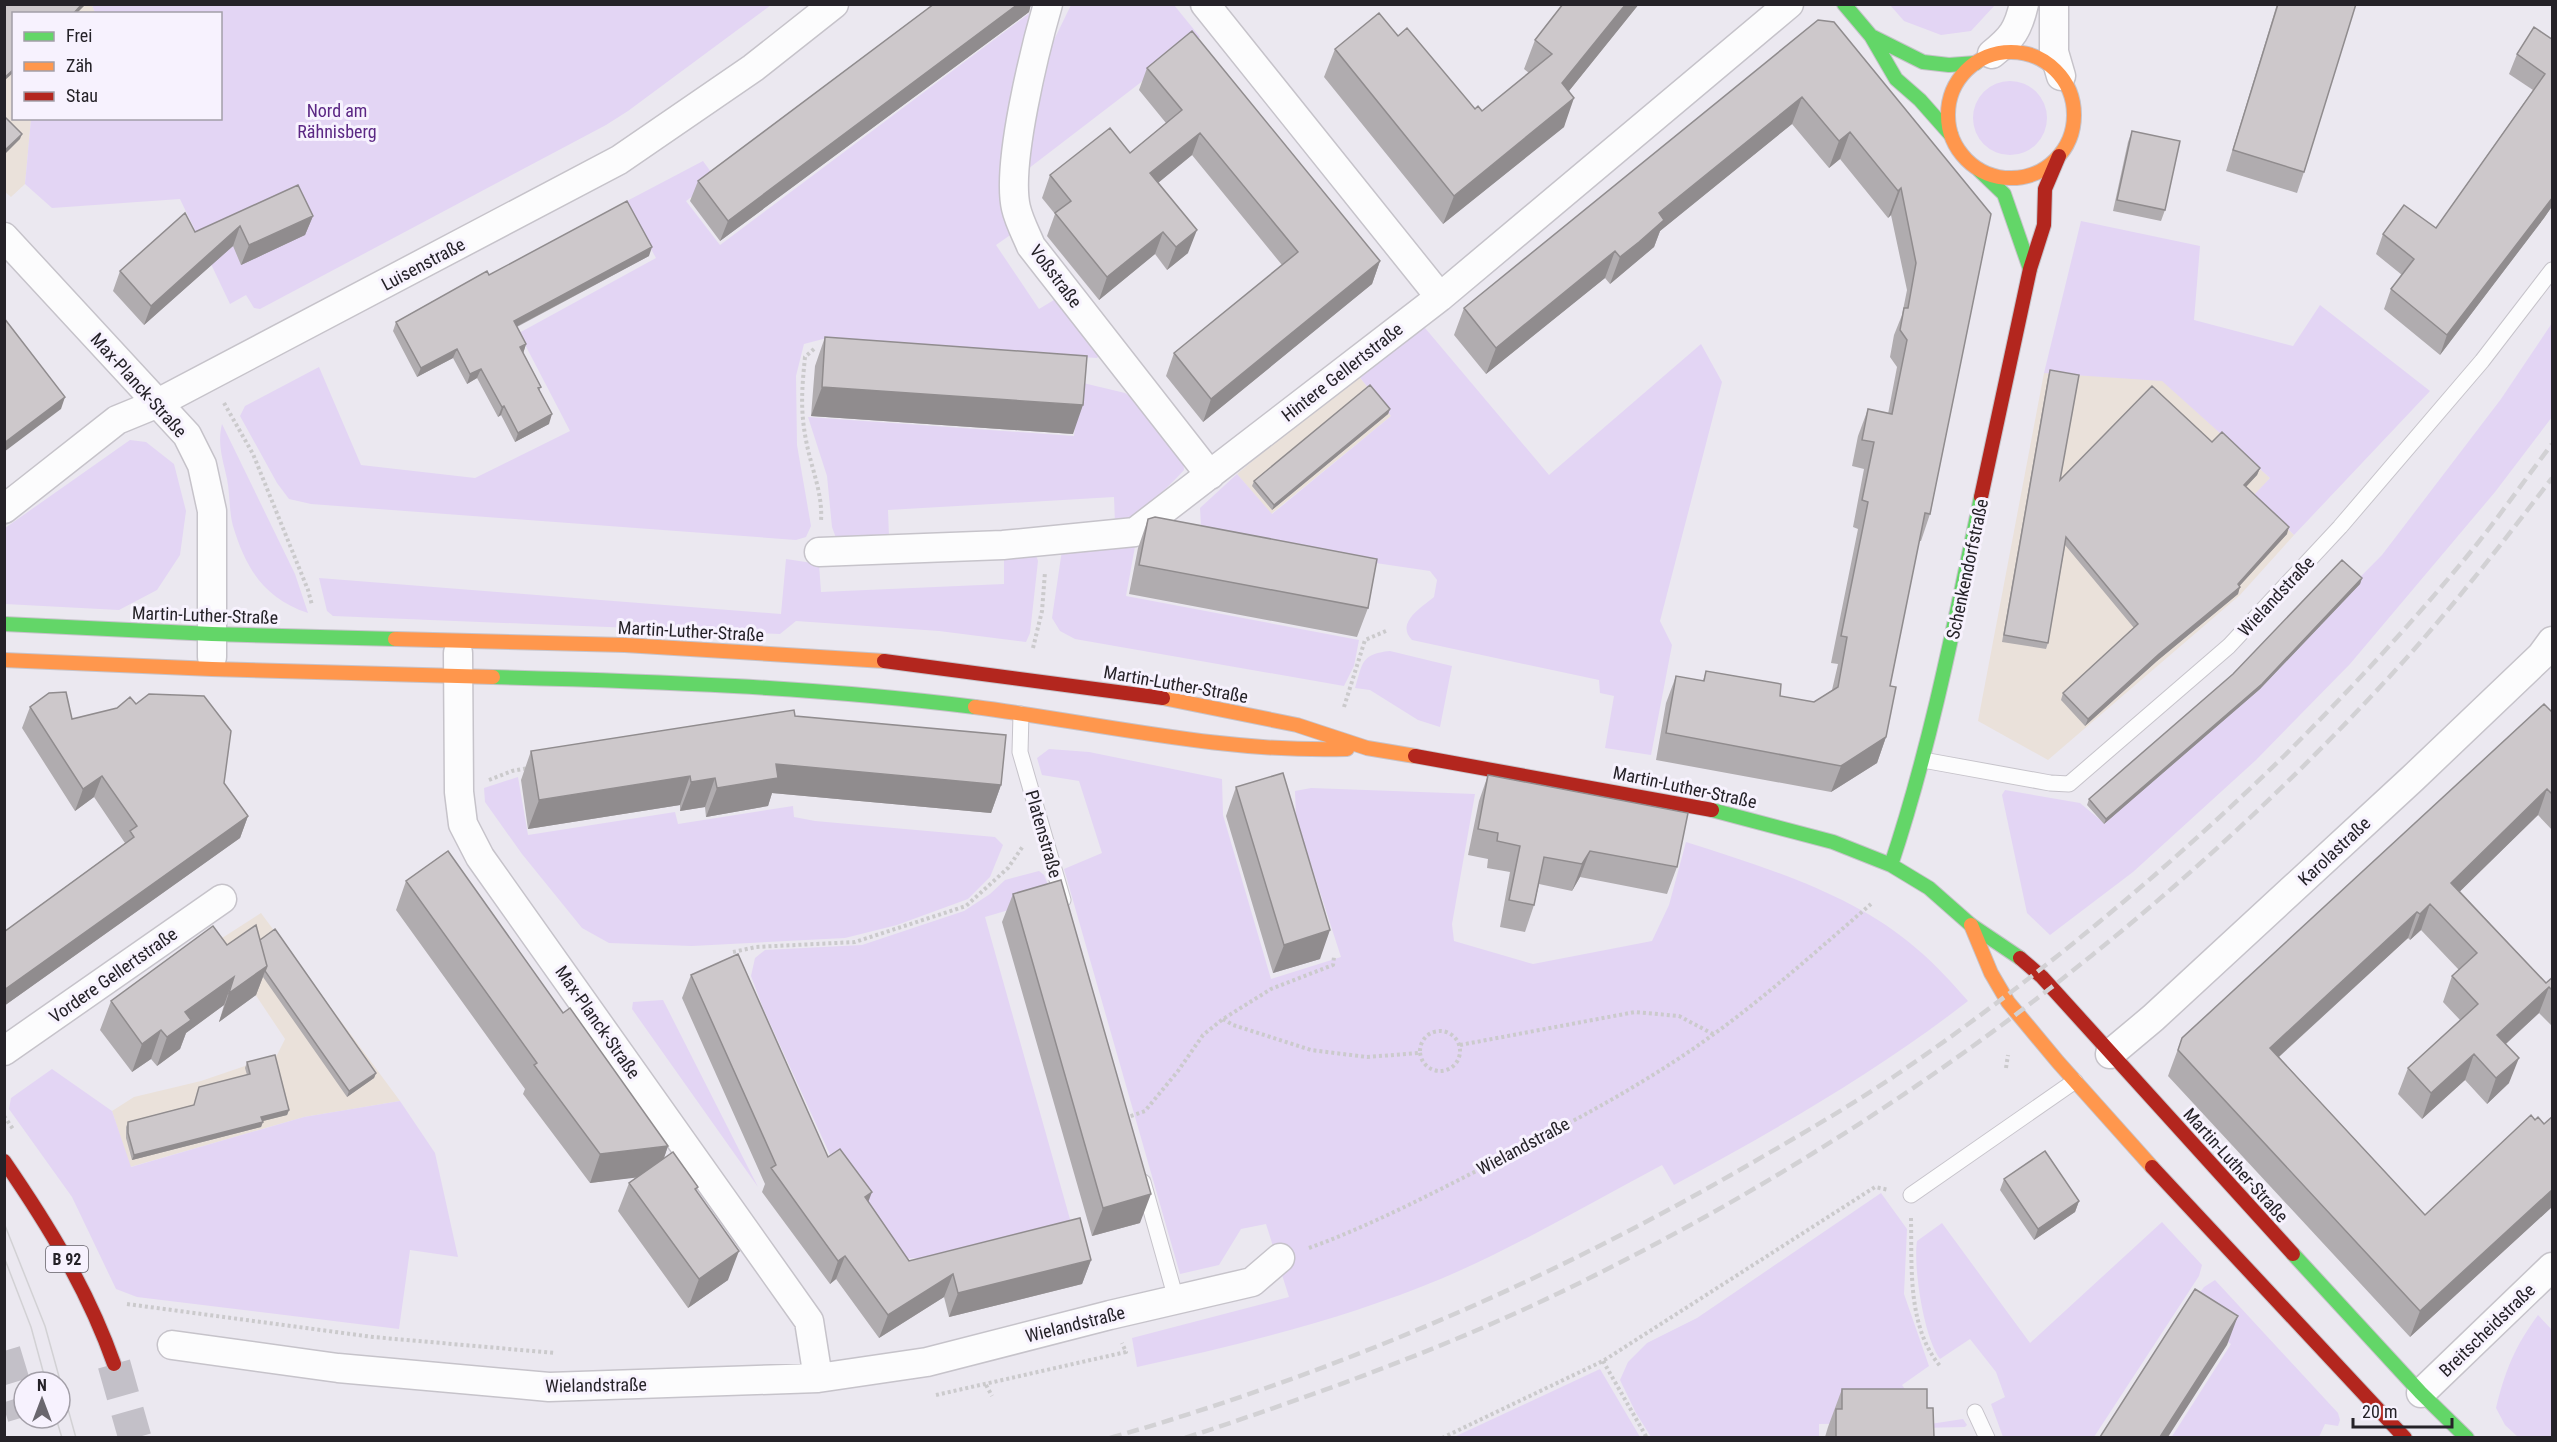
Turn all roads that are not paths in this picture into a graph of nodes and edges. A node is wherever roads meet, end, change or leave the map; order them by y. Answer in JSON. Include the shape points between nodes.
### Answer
{"nodes":[{"id":1,"x":834,"y":4,"type":"edge"},
{"id":2,"x":1048,"y":4,"type":"edge"},
{"id":3,"x":1204,"y":4,"type":"edge"},
{"id":4,"x":1789,"y":4,"type":"edge"},
{"id":5,"x":1844,"y":4,"type":"edge"},
{"id":6,"x":2024,"y":4,"type":"edge"},
{"id":7,"x":2054,"y":4,"type":"edge"},
{"id":8,"x":1871,"y":36,"type":"junction"},
{"id":9,"x":1984,"y":59,"type":"junction"},
{"id":10,"x":2061,"y":76,"type":"junction"},
{"id":11,"x":1951,"y":135,"type":"junction"},
{"id":12,"x":2059,"y":156,"type":"junction"},
{"id":13,"x":1979,"y":170,"type":"junction"},
{"id":14,"x":4,"y":237,"type":"edge"},
{"id":15,"x":2030,"y":269,"type":"junction"},
{"id":16,"x":2553,"y":270,"type":"edge"},
{"id":17,"x":1440,"y":297,"type":"junction"},
{"id":18,"x":156,"y":404,"type":"junction"},
{"id":19,"x":1210,"y":475,"type":"junction"},
{"id":20,"x":4,"y":509,"type":"edge"},
{"id":21,"x":819,"y":552,"type":"road end"},
{"id":22,"x":4,"y":624,"type":"edge"},
{"id":23,"x":212,"y":634,"type":"junction"},
{"id":24,"x":458,"y":641,"type":"junction"},
{"id":25,"x":2549,"y":655,"type":"edge"},
{"id":26,"x":4,"y":660,"type":"edge"},
{"id":27,"x":211,"y":671,"type":"junction"},
{"id":28,"x":458,"y":677,"type":"junction"},
{"id":29,"x":1021,"y":714,"type":"junction"},
{"id":30,"x":1367,"y":748,"type":"junction"},
{"id":31,"x":1923,"y":760,"type":"junction"},
{"id":32,"x":1891,"y":865,"type":"junction"},
{"id":33,"x":222,"y":899,"type":"dead end"},
{"id":34,"x":1069,"y":920,"type":"edge"},
{"id":35,"x":1971,"y":925,"type":"junction"},
{"id":36,"x":4,"y":1051,"type":"edge"},
{"id":37,"x":2106,"y":1057,"type":"junction"},
{"id":38,"x":2079,"y":1078,"type":"junction"},
{"id":39,"x":4,"y":1161,"type":"edge"},
{"id":40,"x":1138,"y":1164,"type":"edge"},
{"id":41,"x":1911,"y":1195,"type":"dead end"},
{"id":42,"x":1280,"y":1258,"type":"road end"},
{"id":43,"x":2553,"y":1267,"type":"edge"},
{"id":44,"x":1176,"y":1299,"type":"junction"},
{"id":45,"x":172,"y":1345,"type":"dead end"},
{"id":46,"x":114,"y":1365,"type":"tunnel mouth"},
{"id":47,"x":818,"y":1378,"type":"junction"},
{"id":48,"x":2417,"y":1397,"type":"junction"},
{"id":49,"x":1975,"y":1412,"type":"dead end"},
{"id":50,"x":1987,"y":1437,"type":"edge"},
{"id":51,"x":2405,"y":1437,"type":"edge"},
{"id":52,"x":2467,"y":1437,"type":"edge"}],
"edges":[{"from":1,"to":18,"type":"street","name":"Luisenstraße","via":[[753,68],[619,160]]},
{"from":2,"to":19,"type":"street","name":"Voßstraße","via":[[1020,134],[1014,179],[1016,207],[1031,246]]},
{"from":3,"to":17,"type":"street"},
{"from":4,"to":17,"type":"street","name":"Hintere Gellertstraße"},
{"from":5,"to":8,"type":"main road"},
{"from":6,"to":9,"type":"street","via":[[2013,37]]},
{"from":7,"to":10,"type":"street","name":"Schenkendorfstraße","via":[[2054,52]]},
{"from":8,"to":9,"type":"main road","name":"Schenkendorfstraße","via":[[1923,62],[1949,65]]},
{"from":8,"to":11,"type":"main road","via":[[1896,79]]},
{"from":9,"to":10,"type":"main road","name":"Schenkendorfstraße","via":[[2011,52],[2030,54],[2048,63]]},
{"from":9,"to":11,"type":"main road","via":[[1961,76],[1951,94]]},
{"from":10,"to":12,"type":"main road","name":"Schenkendorfstraße","via":[[2072,95],[2075,117],[2071,138]]},
{"from":11,"to":13,"type":"main road"},
{"from":12,"to":13,"type":"main road","name":"Schenkendorfstraße","via":[[2042,170],[2022,177],[2000,177]]},
{"from":12,"to":15,"type":"main road","name":"Schenkendorfstraße","via":[[2045,189],[2044,225]]},
{"from":13,"to":15,"type":"main road","via":[[2004,194]]},
{"from":14,"to":18,"type":"street","name":"Max-Planck-Straße"},
{"from":15,"to":31,"type":"main road","name":"Schenkendorfstraße","via":[[1988,476]]},
{"from":16,"to":31,"type":"lane","name":"Wielandstraße","via":[[2482,361],[2340,527],[2237,637],[2069,784]]},
{"from":17,"to":19,"type":"street","name":"Hintere Gellertstraße"},
{"from":18,"to":20,"type":"street","name":"Luisenstraße","via":[[117,420]]},
{"from":18,"to":23,"type":"street","name":"Max-Planck-Straße","via":[[187,435],[202,465],[212,511]]},
{"from":19,"to":21,"type":"street","name":"Hintere Gellertstraße","via":[[1135,532],[1048,542]]},
{"from":22,"to":23,"type":"main road","name":"Martin-Luther-Straße"},
{"from":23,"to":24,"type":"main road","name":"Martin-Luther-Straße"},
{"from":23,"to":27,"type":"street","name":"Max-Planck-Straße"},
{"from":24,"to":28,"type":"street","name":"Max-Planck-Straße"},
{"from":24,"to":30,"type":"main road","name":"Martin-Luther-Straße","via":[[625,645],[880,660],[1135,693],[1230,710],[1297,725]]},
{"from":25,"to":37,"type":"street","name":"Karolastraße"},
{"from":26,"to":27,"type":"main road","name":"Martin-Luther-Straße"},
{"from":27,"to":28,"type":"main road","name":"Martin-Luther-Straße"},
{"from":28,"to":29,"type":"main road","name":"Martin-Luther-Straße","via":[[786,689]]},
{"from":28,"to":47,"type":"street","name":"Max-Planck-Straße","via":[[463,824],[480,857],[809,1321]]},
{"from":29,"to":30,"type":"main road","name":"Martin-Luther-Straße","via":[[1224,746],[1283,751]]},
{"from":29,"to":34,"type":"lane","name":"Platenstraße","via":[[1020,753]]},
{"from":30,"to":32,"type":"main road","name":"Martin-Luther-Straße","via":[[1733,814],[1833,842]]},
{"from":31,"to":32,"type":"main road","name":"Schenkendorfstraße"},
{"from":32,"to":35,"type":"main road","name":"Martin-Luther-Straße","via":[[1929,888]]},
{"from":33,"to":36,"type":"street","name":"Vordere Gellertstraße"},
{"from":35,"to":37,"type":"main road","name":"Martin-Luther-Straße","via":[[2014,952],[2042,977]]},
{"from":35,"to":38,"type":"main road","name":"Martin-Luther-Straße","via":[[1990,973],[2008,1002]]},
{"from":37,"to":48,"type":"main road","name":"Martin-Luther-Straße"},
{"from":38,"to":41,"type":"lane"},
{"from":38,"to":51,"type":"main road","name":"Martin-Luther-Straße","via":[[2394,1419]]},
{"from":39,"to":46,"type":"main road","number":"B 92","via":[[82,1286],[106,1337]]},
{"from":40,"to":44,"type":"lane"},
{"from":42,"to":44,"type":"street","name":"Wielandstraße","via":[[1252,1282]]},
{"from":43,"to":48,"type":"street","name":"Breitscheidstraße"},
{"from":44,"to":47,"type":"street","name":"Wielandstraße","via":[[927,1362]]},
{"from":45,"to":47,"type":"street","name":"Wielandstraße","via":[[338,1368],[549,1388]]},
{"from":48,"to":52,"type":"main road","name":"Martin-Luther-Straße"},
{"from":49,"to":50,"type":"lane"}]}
